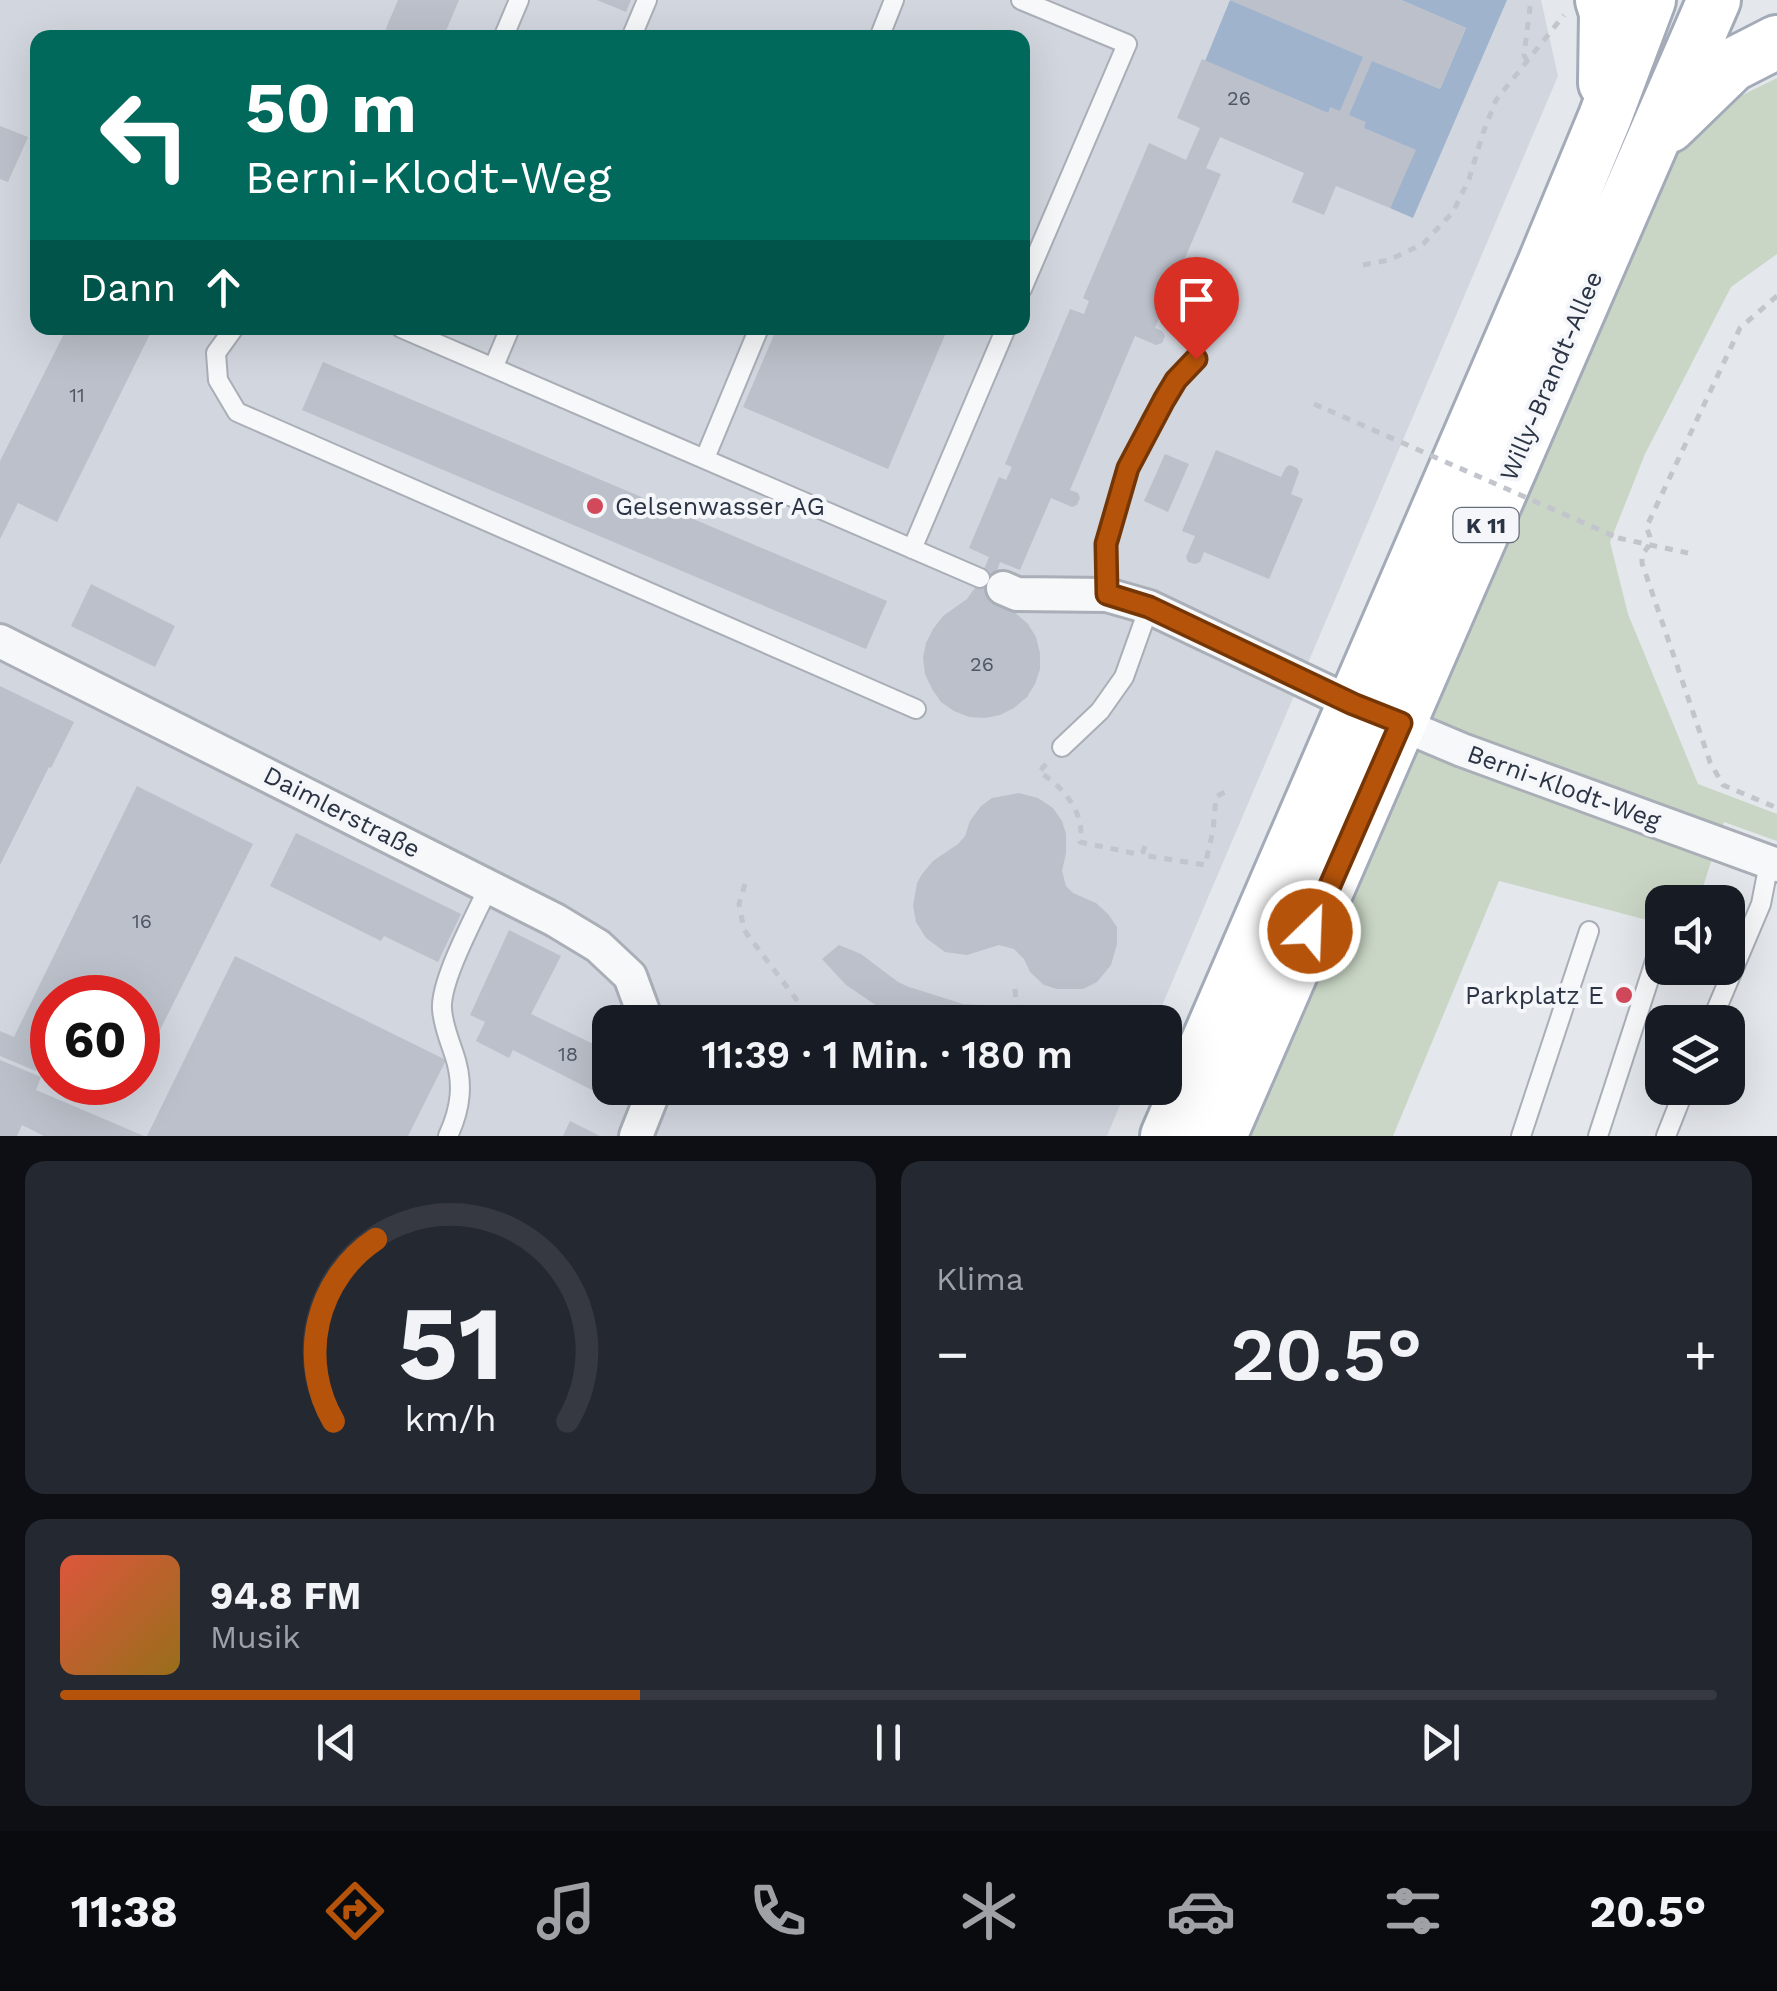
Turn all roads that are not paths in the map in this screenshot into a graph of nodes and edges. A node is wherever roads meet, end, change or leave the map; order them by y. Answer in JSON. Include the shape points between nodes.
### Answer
{"nodes":[{"id":1,"x":519,"y":0,"type":"edge"},
{"id":2,"x":647,"y":0,"type":"edge"},
{"id":3,"x":894,"y":0,"type":"edge"},
{"id":4,"x":1021,"y":0,"type":"edge"},
{"id":5,"x":1650,"y":0,"type":"edge"},
{"id":6,"x":1714,"y":0,"type":"edge"},
{"id":7,"x":1584,"y":6,"type":"edge"},
{"id":8,"x":506,"y":30,"type":"edge"},
{"id":9,"x":635,"y":30,"type":"edge"},
{"id":10,"x":882,"y":30,"type":"edge"},
{"id":11,"x":1777,"y":42,"type":"edge"},
{"id":12,"x":1605,"y":117,"type":"junction"},
{"id":13,"x":1654,"y":140,"type":"junction"},
{"id":14,"x":1030,"y":270,"type":"edge"},
{"id":15,"x":229,"y":335,"type":"edge"},
{"id":16,"x":418,"y":335,"type":"edge"},
{"id":17,"x":507,"y":335,"type":"edge"},
{"id":18,"x":756,"y":335,"type":"edge"},
{"id":19,"x":1003,"y":335,"type":"edge"},
{"id":20,"x":1196,"y":359,"type":"dead end"},
{"id":21,"x":494,"y":366,"type":"junction"},
{"id":22,"x":705,"y":458,"type":"junction"},
{"id":23,"x":912,"y":549,"type":"junction"},
{"id":24,"x":993,"y":584,"type":"joint"},
{"id":25,"x":1107,"y":594,"type":"junction"},
{"id":26,"x":1149,"y":607,"type":"junction"},
{"id":27,"x":0,"y":641,"type":"edge"},
{"id":28,"x":1353,"y":704,"type":"junction"},
{"id":29,"x":916,"y":710,"type":"dead end"},
{"id":30,"x":1401,"y":723,"type":"junction"},
{"id":31,"x":1062,"y":746,"type":"road end"},
{"id":32,"x":1773,"y":864,"type":"edge"},
{"id":33,"x":489,"y":886,"type":"junction"},
{"id":34,"x":1590,"y":931,"type":"dead end"},
{"id":35,"x":1647,"y":985,"type":"edge"},
{"id":36,"x":641,"y":1005,"type":"edge"},
{"id":37,"x":1718,"y":1005,"type":"edge"},
{"id":38,"x":648,"y":1105,"type":"edge"},
{"id":39,"x":1678,"y":1105,"type":"edge"},
{"id":40,"x":448,"y":1136,"type":"edge"},
{"id":41,"x":636,"y":1136,"type":"edge"},
{"id":42,"x":1166,"y":1136,"type":"edge"},
{"id":43,"x":1220,"y":1136,"type":"edge"},
{"id":44,"x":1521,"y":1136,"type":"edge"},
{"id":45,"x":1598,"y":1136,"type":"edge"},
{"id":46,"x":1666,"y":1136,"type":"edge"}],
"edges":[{"from":1,"to":8,"type":"lane"},
{"from":2,"to":9,"type":"lane"},
{"from":3,"to":10,"type":"lane"},
{"from":4,"to":14,"type":"lane","via":[[1127,44]]},
{"from":5,"to":12,"type":"main road","name":"Willy-Brandt-Allee","number":"K 11"},
{"from":6,"to":13,"type":"main road","name":"Willy-Brandt-Allee","number":"K 11"},
{"from":7,"to":12,"type":"main road","via":[[1606,13]]},
{"from":11,"to":13,"type":"main road","via":[[1732,65]]},
{"from":12,"to":28,"type":"main road","name":"Willy-Brandt-Allee","number":"K 11"},
{"from":13,"to":30,"type":"main road","name":"Willy-Brandt-Allee","number":"K 11"},
{"from":15,"to":29,"type":"lane","via":[[216,353],[218,380],[238,412]]},
{"from":16,"to":21,"type":"lane"},
{"from":17,"to":21,"type":"lane"},
{"from":18,"to":22,"type":"lane"},
{"from":19,"to":23,"type":"lane"},
{"from":20,"to":25,"type":"lane","via":[[1176,380],[1128,468],[1106,544]]},
{"from":21,"to":22,"type":"lane"},
{"from":22,"to":23,"type":"lane"},
{"from":23,"to":24,"type":"lane"},
{"from":24,"to":25,"type":"street","name":"Berni-Klodt-Weg","via":[[1017,594]]},
{"from":25,"to":26,"type":"street","name":"Berni-Klodt-Weg"},
{"from":26,"to":28,"type":"street","name":"Berni-Klodt-Weg"},
{"from":26,"to":31,"type":"lane","via":[[1124,677]]},
{"from":27,"to":33,"type":"street","name":"Daimlerstraße"},
{"from":28,"to":30,"type":"street","name":"Berni-Klodt-Weg"},
{"from":28,"to":42,"type":"main road","name":"Willy-Brandt-Allee","number":"K 11"},
{"from":30,"to":32,"type":"street","name":"Berni-Klodt-Weg"},
{"from":30,"to":43,"type":"main road","name":"Willy-Brandt-Allee","number":"K 11"},
{"from":32,"to":37,"type":"lane"},
{"from":33,"to":36,"type":"street","name":"Daimlerstraße","via":[[598,946],[630,976]]},
{"from":33,"to":40,"type":"lane","via":[[444,985],[442,1007],[461,1099]]},
{"from":34,"to":44,"type":"lane"},
{"from":35,"to":45,"type":"lane"},
{"from":38,"to":41,"type":"street"},
{"from":39,"to":46,"type":"lane"}]}
